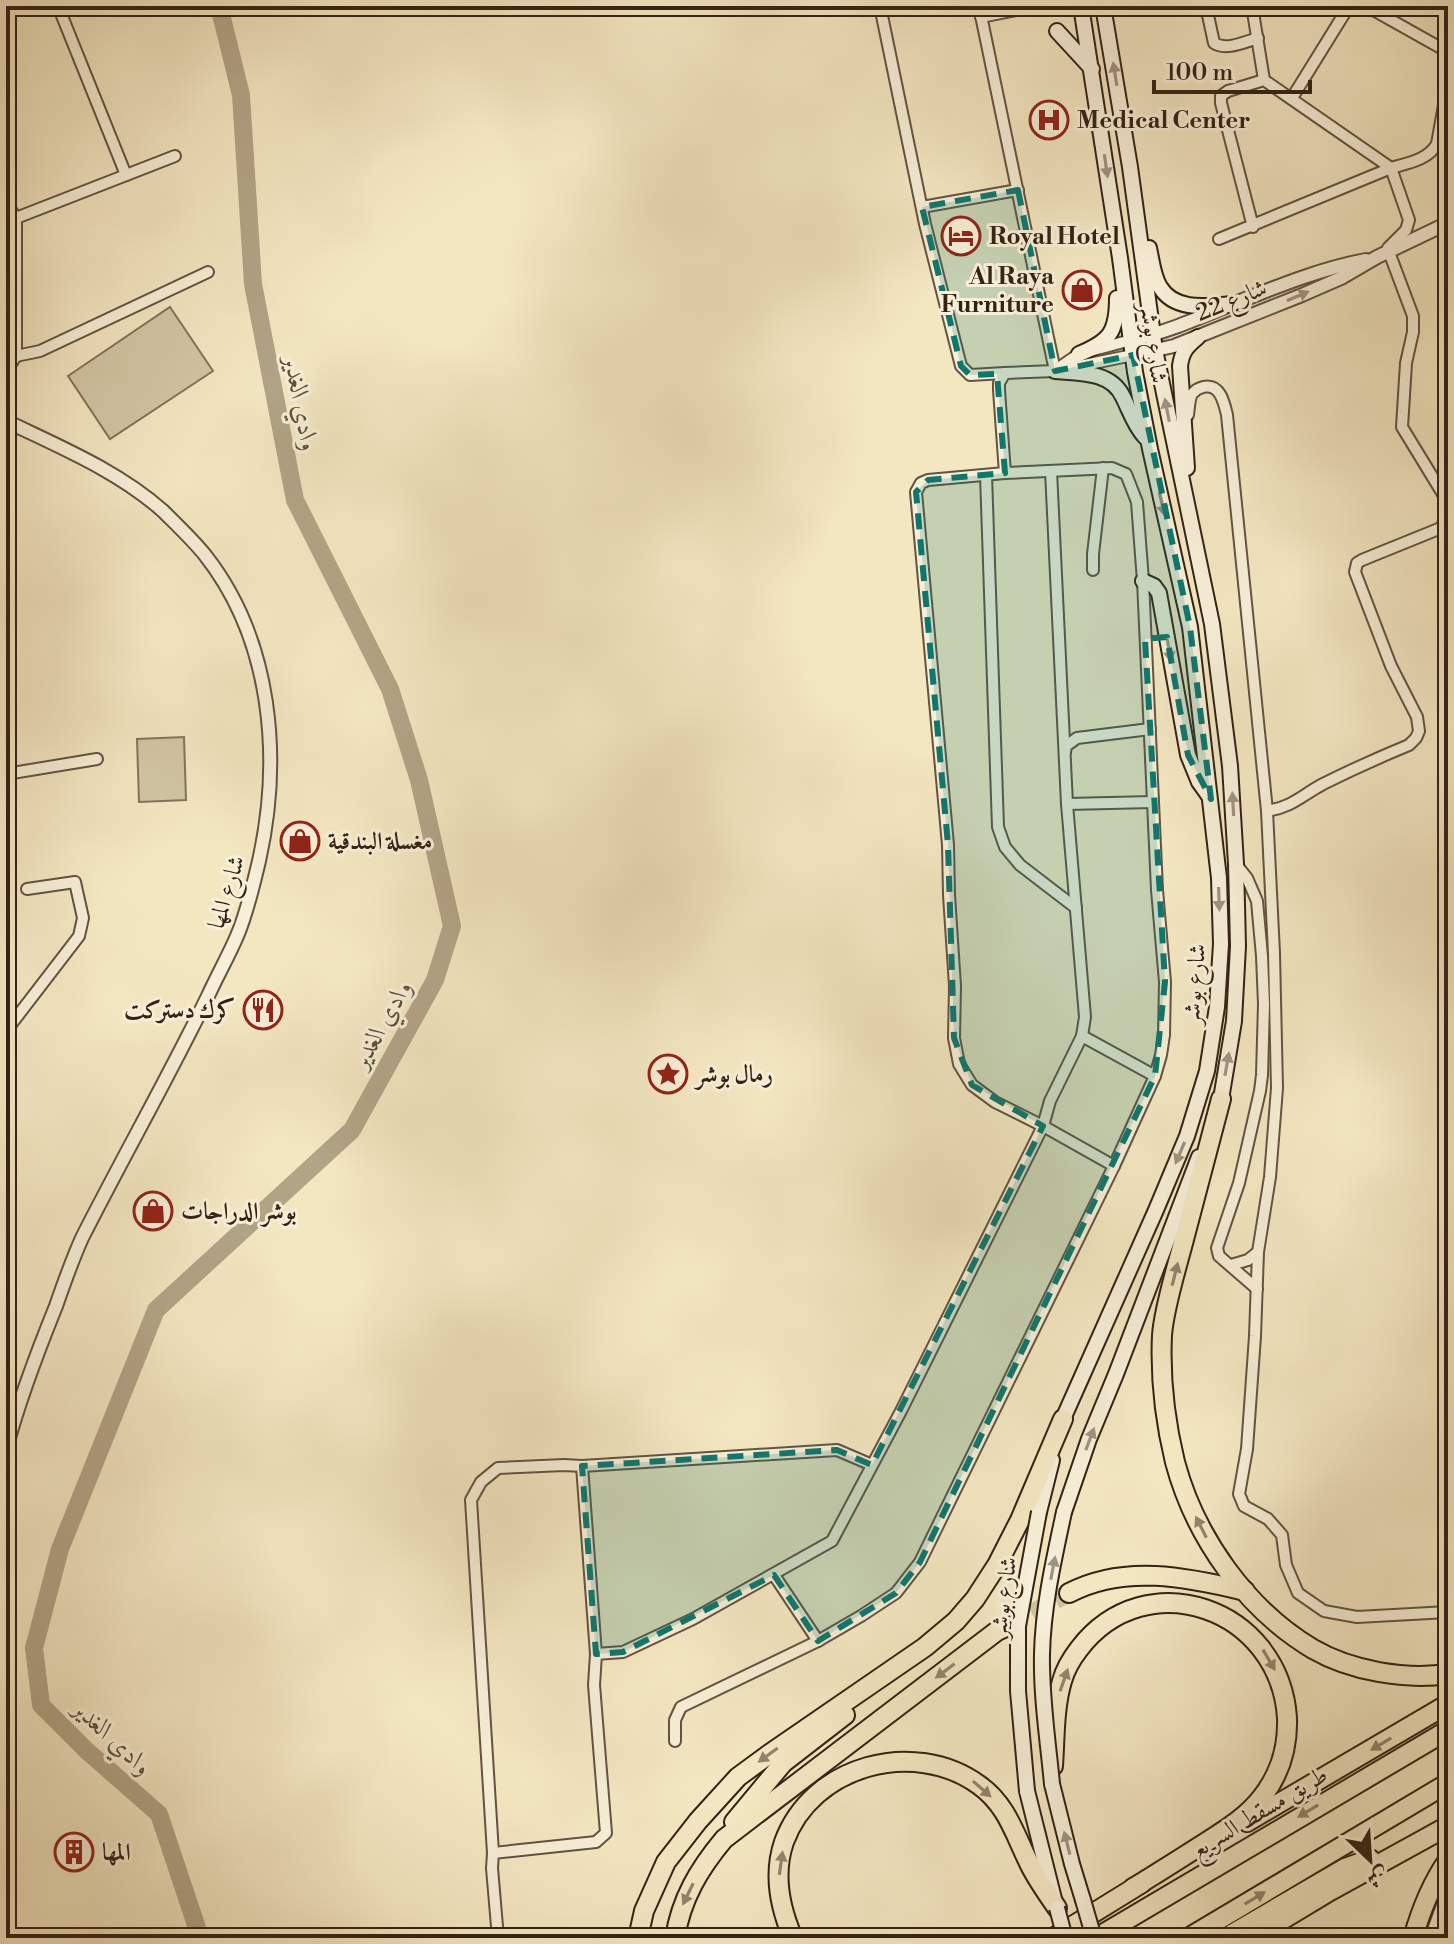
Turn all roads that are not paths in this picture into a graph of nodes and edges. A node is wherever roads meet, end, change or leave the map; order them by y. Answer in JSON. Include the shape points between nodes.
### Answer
{"nodes":[{"id":1,"x":58,"y":6,"type":"edge"},
{"id":2,"x":880,"y":6,"type":"edge"},
{"id":3,"x":1037,"y":6,"type":"edge"},
{"id":4,"x":1081,"y":6,"type":"edge"},
{"id":5,"x":1104,"y":6,"type":"edge"},
{"id":6,"x":1206,"y":6,"type":"edge"},
{"id":7,"x":1252,"y":6,"type":"edge"},
{"id":8,"x":1349,"y":6,"type":"edge"},
{"id":9,"x":1366,"y":6,"type":"edge"},
{"id":10,"x":980,"y":12,"type":"edge"},
{"id":11,"x":1057,"y":31,"type":"dead end"},
{"id":12,"x":1258,"y":38,"type":"junction"},
{"id":13,"x":1448,"y":52,"type":"edge"},
{"id":14,"x":1092,"y":69,"type":"junction"},
{"id":15,"x":1264,"y":80,"type":"junction"},
{"id":16,"x":1448,"y":83,"type":"edge"},
{"id":17,"x":1292,"y":98,"type":"junction"},
{"id":18,"x":175,"y":156,"type":"dead end"},
{"id":19,"x":1130,"y":167,"type":"junction"},
{"id":20,"x":1391,"y":168,"type":"junction"},
{"id":21,"x":126,"y":175,"type":"junction"},
{"id":22,"x":1018,"y":190,"type":"junction"},
{"id":23,"x":6,"y":203,"type":"edge"},
{"id":24,"x":922,"y":207,"type":"junction"},
{"id":25,"x":16,"y":218,"type":"junction"},
{"id":26,"x":1448,"y":223,"type":"edge"},
{"id":27,"x":1253,"y":227,"type":"junction"},
{"id":28,"x":1219,"y":239,"type":"dead end"},
{"id":29,"x":1383,"y":254,"type":"junction"},
{"id":30,"x":1120,"y":258,"type":"junction"},
{"id":31,"x":208,"y":272,"type":"dead end"},
{"id":32,"x":1232,"y":304,"type":"junction"},
{"id":33,"x":1198,"y":337,"type":"junction"},
{"id":34,"x":1154,"y":343,"type":"junction"},
{"id":35,"x":1132,"y":348,"type":"junction"},
{"id":36,"x":1079,"y":354,"type":"junction"},
{"id":37,"x":16,"y":356,"type":"junction"},
{"id":38,"x":6,"y":371,"type":"edge"},
{"id":39,"x":1055,"y":371,"type":"junction"},
{"id":40,"x":1005,"y":373,"type":"junction"},
{"id":41,"x":6,"y":421,"type":"edge"},
{"id":42,"x":1185,"y":432,"type":"junction"},
{"id":43,"x":1150,"y":449,"type":"junction"},
{"id":44,"x":1103,"y":468,"type":"junction"},
{"id":45,"x":1051,"y":471,"type":"junction"},
{"id":46,"x":1005,"y":473,"type":"junction"},
{"id":47,"x":986,"y":475,"type":"junction"},
{"id":48,"x":1190,"y":524,"type":"junction"},
{"id":49,"x":1093,"y":570,"type":"dead end"},
{"id":50,"x":1143,"y":581,"type":"junction"},
{"id":51,"x":1150,"y":729,"type":"junction"},
{"id":52,"x":1065,"y":758,"type":"junction"},
{"id":53,"x":97,"y":759,"type":"dead end"},
{"id":54,"x":6,"y":774,"type":"edge"},
{"id":55,"x":1211,"y":799,"type":"junction"},
{"id":56,"x":1153,"y":802,"type":"junction"},
{"id":57,"x":1067,"y":804,"type":"junction"},
{"id":58,"x":1267,"y":811,"type":"junction"},
{"id":59,"x":1236,"y":864,"type":"junction"},
{"id":60,"x":27,"y":889,"type":"dead end"},
{"id":61,"x":1076,"y":908,"type":"junction"},
{"id":62,"x":6,"y":1031,"type":"edge"},
{"id":63,"x":1082,"y":1036,"type":"junction"},
{"id":64,"x":1155,"y":1076,"type":"junction"},
{"id":65,"x":1221,"y":1099,"type":"junction"},
{"id":66,"x":1043,"y":1126,"type":"junction"},
{"id":67,"x":1114,"y":1166,"type":"junction"},
{"id":68,"x":1258,"y":1252,"type":"junction"},
{"id":69,"x":1231,"y":1265,"type":"junction"},
{"id":70,"x":1257,"y":1289,"type":"junction"},
{"id":71,"x":1063,"y":1419,"type":"junction"},
{"id":72,"x":6,"y":1449,"type":"edge"},
{"id":73,"x":872,"y":1465,"type":"junction"},
{"id":74,"x":582,"y":1466,"type":"junction"},
{"id":75,"x":997,"y":1565,"type":"junction"},
{"id":76,"x":774,"y":1575,"type":"junction"},
{"id":77,"x":1245,"y":1591,"type":"junction"},
{"id":78,"x":1069,"y":1593,"type":"tunnel mouth"},
{"id":79,"x":1448,"y":1612,"type":"edge"},
{"id":80,"x":1008,"y":1626,"type":"tunnel mouth"},
{"id":81,"x":818,"y":1641,"type":"junction"},
{"id":82,"x":596,"y":1654,"type":"junction"},
{"id":83,"x":1448,"y":1674,"type":"edge"},
{"id":84,"x":1448,"y":1704,"type":"edge"},
{"id":85,"x":1448,"y":1730,"type":"edge"},
{"id":86,"x":675,"y":1741,"type":"dead end"},
{"id":87,"x":1448,"y":1783,"type":"edge"},
{"id":88,"x":1052,"y":1784,"type":"junction"},
{"id":89,"x":1448,"y":1826,"type":"edge"},
{"id":90,"x":724,"y":1839,"type":"junction"},
{"id":91,"x":1412,"y":1846,"type":"junction"},
{"id":92,"x":493,"y":1853,"type":"junction"},
{"id":93,"x":1448,"y":1860,"type":"edge"},
{"id":94,"x":1133,"y":1888,"type":"junction"},
{"id":95,"x":1448,"y":1892,"type":"edge"},
{"id":96,"x":1057,"y":1908,"type":"junction"},
{"id":97,"x":498,"y":1938,"type":"edge"},
{"id":98,"x":638,"y":1938,"type":"edge"},
{"id":99,"x":675,"y":1938,"type":"edge"},
{"id":100,"x":793,"y":1938,"type":"edge"},
{"id":101,"x":1053,"y":1938,"type":"edge"},
{"id":102,"x":1065,"y":1938,"type":"edge"},
{"id":103,"x":1095,"y":1938,"type":"edge"},
{"id":104,"x":1188,"y":1938,"type":"edge"},
{"id":105,"x":1225,"y":1938,"type":"edge"},
{"id":106,"x":1252,"y":1938,"type":"edge"},
{"id":107,"x":1413,"y":1938,"type":"edge"},
{"id":108,"x":1431,"y":1938,"type":"edge"}],
"edges":[{"from":1,"to":21,"type":"street"},
{"from":2,"to":24,"type":"street"},
{"from":3,"to":10,"type":"street"},
{"from":4,"to":14,"type":"main road","name":"شارع بوشر"},
{"from":19,"to":5,"type":"main road","name":"شارع بوشر","one_way":true},
{"from":6,"to":12,"type":"street","via":[[1217,46]]},
{"from":7,"to":12,"type":"street"},
{"from":8,"to":17,"type":"street"},
{"from":9,"to":13,"type":"street"},
{"from":10,"to":22,"type":"street"},
{"from":11,"to":14,"type":"main road"},
{"from":12,"to":15,"type":"street"},
{"from":14,"to":30,"type":"main road","name":"شارع بوشر","one_way":true},
{"from":15,"to":17,"type":"street"},
{"from":15,"to":27,"type":"street","via":[[1221,96]]},
{"from":16,"to":20,"type":"street","via":[[1432,152]]},
{"from":17,"to":20,"type":"street"},
{"from":18,"to":21,"type":"street"},
{"from":19,"to":32,"type":"main road","via":[[1159,285],[1169,298],[1188,306]]},
{"from":19,"to":34,"type":"main road","name":"شارع بوشر"},
{"from":20,"to":27,"type":"street"},
{"from":20,"to":29,"type":"street","via":[[1409,220]]},
{"from":21,"to":25,"type":"street"},
{"from":22,"to":24,"type":"street"},
{"from":22,"to":39,"type":"street"},
{"from":23,"to":25,"type":"street"},
{"from":24,"to":40,"type":"street","via":[[961,366],[970,375]]},
{"from":25,"to":37,"type":"street"},
{"from":26,"to":29,"type":"street","name":"شارع 22"},
{"from":27,"to":28,"type":"street"},
{"from":29,"to":32,"type":"street","name":"شارع 22"},
{"from":33,"to":29,"type":"street","name":"شارع 22","one_way":true},
{"from":29,"to":58,"type":"street","via":[[1414,323],[1402,427],[1448,510],[1441,528],[1362,560],[1355,572],[1419,731],[1409,745],[1319,786],[1293,804]]},
{"from":30,"to":35,"type":"main road","name":"شارع بوشر"},
{"from":30,"to":36,"type":"main road","via":[[1115,326],[1097,346]]},
{"from":31,"to":37,"type":"street","via":[[40,351]]},
{"from":32,"to":34,"type":"street","name":"شارع 22"},
{"from":33,"to":34,"type":"street","name":"شارع 22"},
{"from":33,"to":42,"type":"main road","via":[[1181,355]]},
{"from":34,"to":35,"type":"street","name":"شارع 22"},
{"from":48,"to":34,"type":"main road","name":"شارع بوشر","one_way":true},
{"from":35,"to":36,"type":"street","name":"شارع 22"},
{"from":35,"to":39,"type":"street","name":"شارع 22"},
{"from":35,"to":43,"type":"main road","name":"شارع بوشر"},
{"from":36,"to":39,"type":"street","name":"شارع 22"},
{"from":37,"to":38,"type":"street"},
{"from":39,"to":40,"type":"street"},
{"from":39,"to":43,"type":"main road","via":[[1092,374],[1113,384]]},
{"from":40,"to":46,"type":"street","via":[[999,383]]},
{"from":41,"to":72,"type":"street","name":"شارع المها","via":[[113,475],[162,510],[205,555],[248,634],[265,694],[271,747],[262,845],[238,935],[81,1241],[29,1373]]},
{"from":42,"to":48,"type":"main road"},
{"from":42,"to":58,"type":"street","via":[[1191,395],[1199,388],[1217,390],[1227,415]]},
{"from":43,"to":55,"type":"main road","name":"شارع بوشر","one_way":true,"via":[[1190,627]]},
{"from":44,"to":45,"type":"street"},
{"from":44,"to":49,"type":"street"},
{"from":44,"to":50,"type":"street","via":[[1126,474],[1134,493]]},
{"from":45,"to":46,"type":"street"},
{"from":45,"to":52,"type":"street"},
{"from":46,"to":47,"type":"street"},
{"from":47,"to":61,"type":"street","via":[[998,827],[1020,865]]},
{"from":47,"to":66,"type":"street","via":[[928,480],[916,492],[948,845],[954,1038],[959,1064],[972,1085]]},
{"from":59,"to":48,"type":"main road","name":"شارع بوشر","one_way":true,"via":[[1212,624]]},
{"from":50,"to":51,"type":"street"},
{"from":50,"to":55,"type":"main road","one_way":true,"via":[[1159,593],[1188,755]]},
{"from":51,"to":52,"type":"street","via":[[1077,738],[1066,746]]},
{"from":51,"to":56,"type":"street"},
{"from":52,"to":57,"type":"street"},
{"from":53,"to":54,"type":"street"},
{"from":55,"to":71,"type":"main road","name":"شارع بوشر","one_way":true,"via":[[1221,944],[1207,1071],[1182,1148]]},
{"from":56,"to":57,"type":"street"},
{"from":56,"to":64,"type":"street","via":[[1165,982],[1164,1035]]},
{"from":57,"to":61,"type":"street"},
{"from":58,"to":68,"type":"street","via":[[1277,1088]]},
{"from":65,"to":59,"type":"main road","name":"شارع بوشر","one_way":true,"via":[[1234,1021]]},
{"from":59,"to":69,"type":"street","via":[[1257,901],[1264,1004],[1260,1091],[1239,1183],[1217,1248]]},
{"from":60,"to":62,"type":"street","via":[[75,882],[83,918],[79,936]]},
{"from":61,"to":63,"type":"street"},
{"from":63,"to":64,"type":"street"},
{"from":63,"to":66,"type":"street"},
{"from":64,"to":67,"type":"street"},
{"from":77,"to":65,"type":"highway","one_way":true,"via":[[1209,1543],[1188,1499],[1169,1436],[1162,1373],[1162,1332]]},
{"from":88,"to":65,"type":"main road","name":"شارع بوشر","one_way":true,"bridge":true,"via":[[1042,1654],[1064,1512]]},
{"from":66,"to":67,"type":"street"},
{"from":66,"to":73,"type":"street"},
{"from":67,"to":81,"type":"street","via":[[920,1562],[896,1593]]},
{"from":68,"to":69,"type":"street"},
{"from":68,"to":70,"type":"street"},
{"from":69,"to":70,"type":"street"},
{"from":70,"to":79,"type":"street","via":[[1247,1449],[1239,1494],[1244,1506],[1268,1519],[1282,1535],[1286,1565],[1298,1593],[1324,1611],[1357,1617]]},
{"from":71,"to":75,"type":"highway"},
{"from":71,"to":96,"type":"main road","name":"شارع بوشر","bridge":true,"via":[[1018,1626],[1027,1791]]},
{"from":73,"to":74,"type":"street","via":[[837,1450]]},
{"from":73,"to":76,"type":"street","via":[[832,1541]]},
{"from":74,"to":82,"type":"street"},
{"from":74,"to":92,"type":"street","via":[[498,1468],[471,1500]]},
{"from":75,"to":90,"type":"highway","via":[[984,1596],[960,1625],[783,1763]]},
{"from":75,"to":98,"type":"highway","one_way":true,"via":[[975,1599],[925,1647],[738,1777],[666,1862]]},
{"from":76,"to":81,"type":"street"},
{"from":76,"to":82,"type":"street","via":[[623,1652]]},
{"from":77,"to":78,"type":"highway","via":[[1175,1576],[1148,1576],[1110,1578]]},
{"from":77,"to":83,"type":"highway","via":[[1272,1619],[1333,1658],[1395,1675]]},
{"from":80,"to":90,"type":"highway","one_way":true},
{"from":81,"to":86,"type":"street","via":[[681,1707]]},
{"from":82,"to":92,"type":"street","via":[[606,1833],[596,1842]]},
{"from":84,"to":94,"type":"highway","one_way":true},
{"from":85,"to":103,"type":"highway","name":"طريق مسقط السريع","one_way":true},
{"from":104,"to":87,"type":"highway","one_way":true},
{"from":88,"to":94,"type":"highway","one_way":true,"via":[[1062,1679],[1073,1657],[1105,1624],[1146,1606],[1189,1606],[1230,1619],[1260,1646],[1286,1706],[1286,1747],[1274,1778],[1241,1819]]},
{"from":103,"to":88,"type":"main road","name":"شارع بوشر","one_way":true,"bridge":true},
{"from":89,"to":91,"type":"highway"},
{"from":90,"to":99,"type":"highway","one_way":true,"via":[[692,1886]]},
{"from":91,"to":105,"type":"highway","via":[[1345,1868]]},
{"from":91,"to":106,"type":"highway"},
{"from":92,"to":97,"type":"street"},
{"from":93,"to":107,"type":"highway","via":[[1431,1888]]},
{"from":94,"to":101,"type":"highway"},
{"from":95,"to":108,"type":"street"},
{"from":100,"to":96,"type":"highway","one_way":true,"via":[[779,1886],[784,1843],[794,1823],[829,1785],[874,1763],[891,1761],[942,1766],[983,1787],[1008,1817]]},
{"from":96,"to":102,"type":"main road","name":"شارع بوشر","bridge":true}]}
